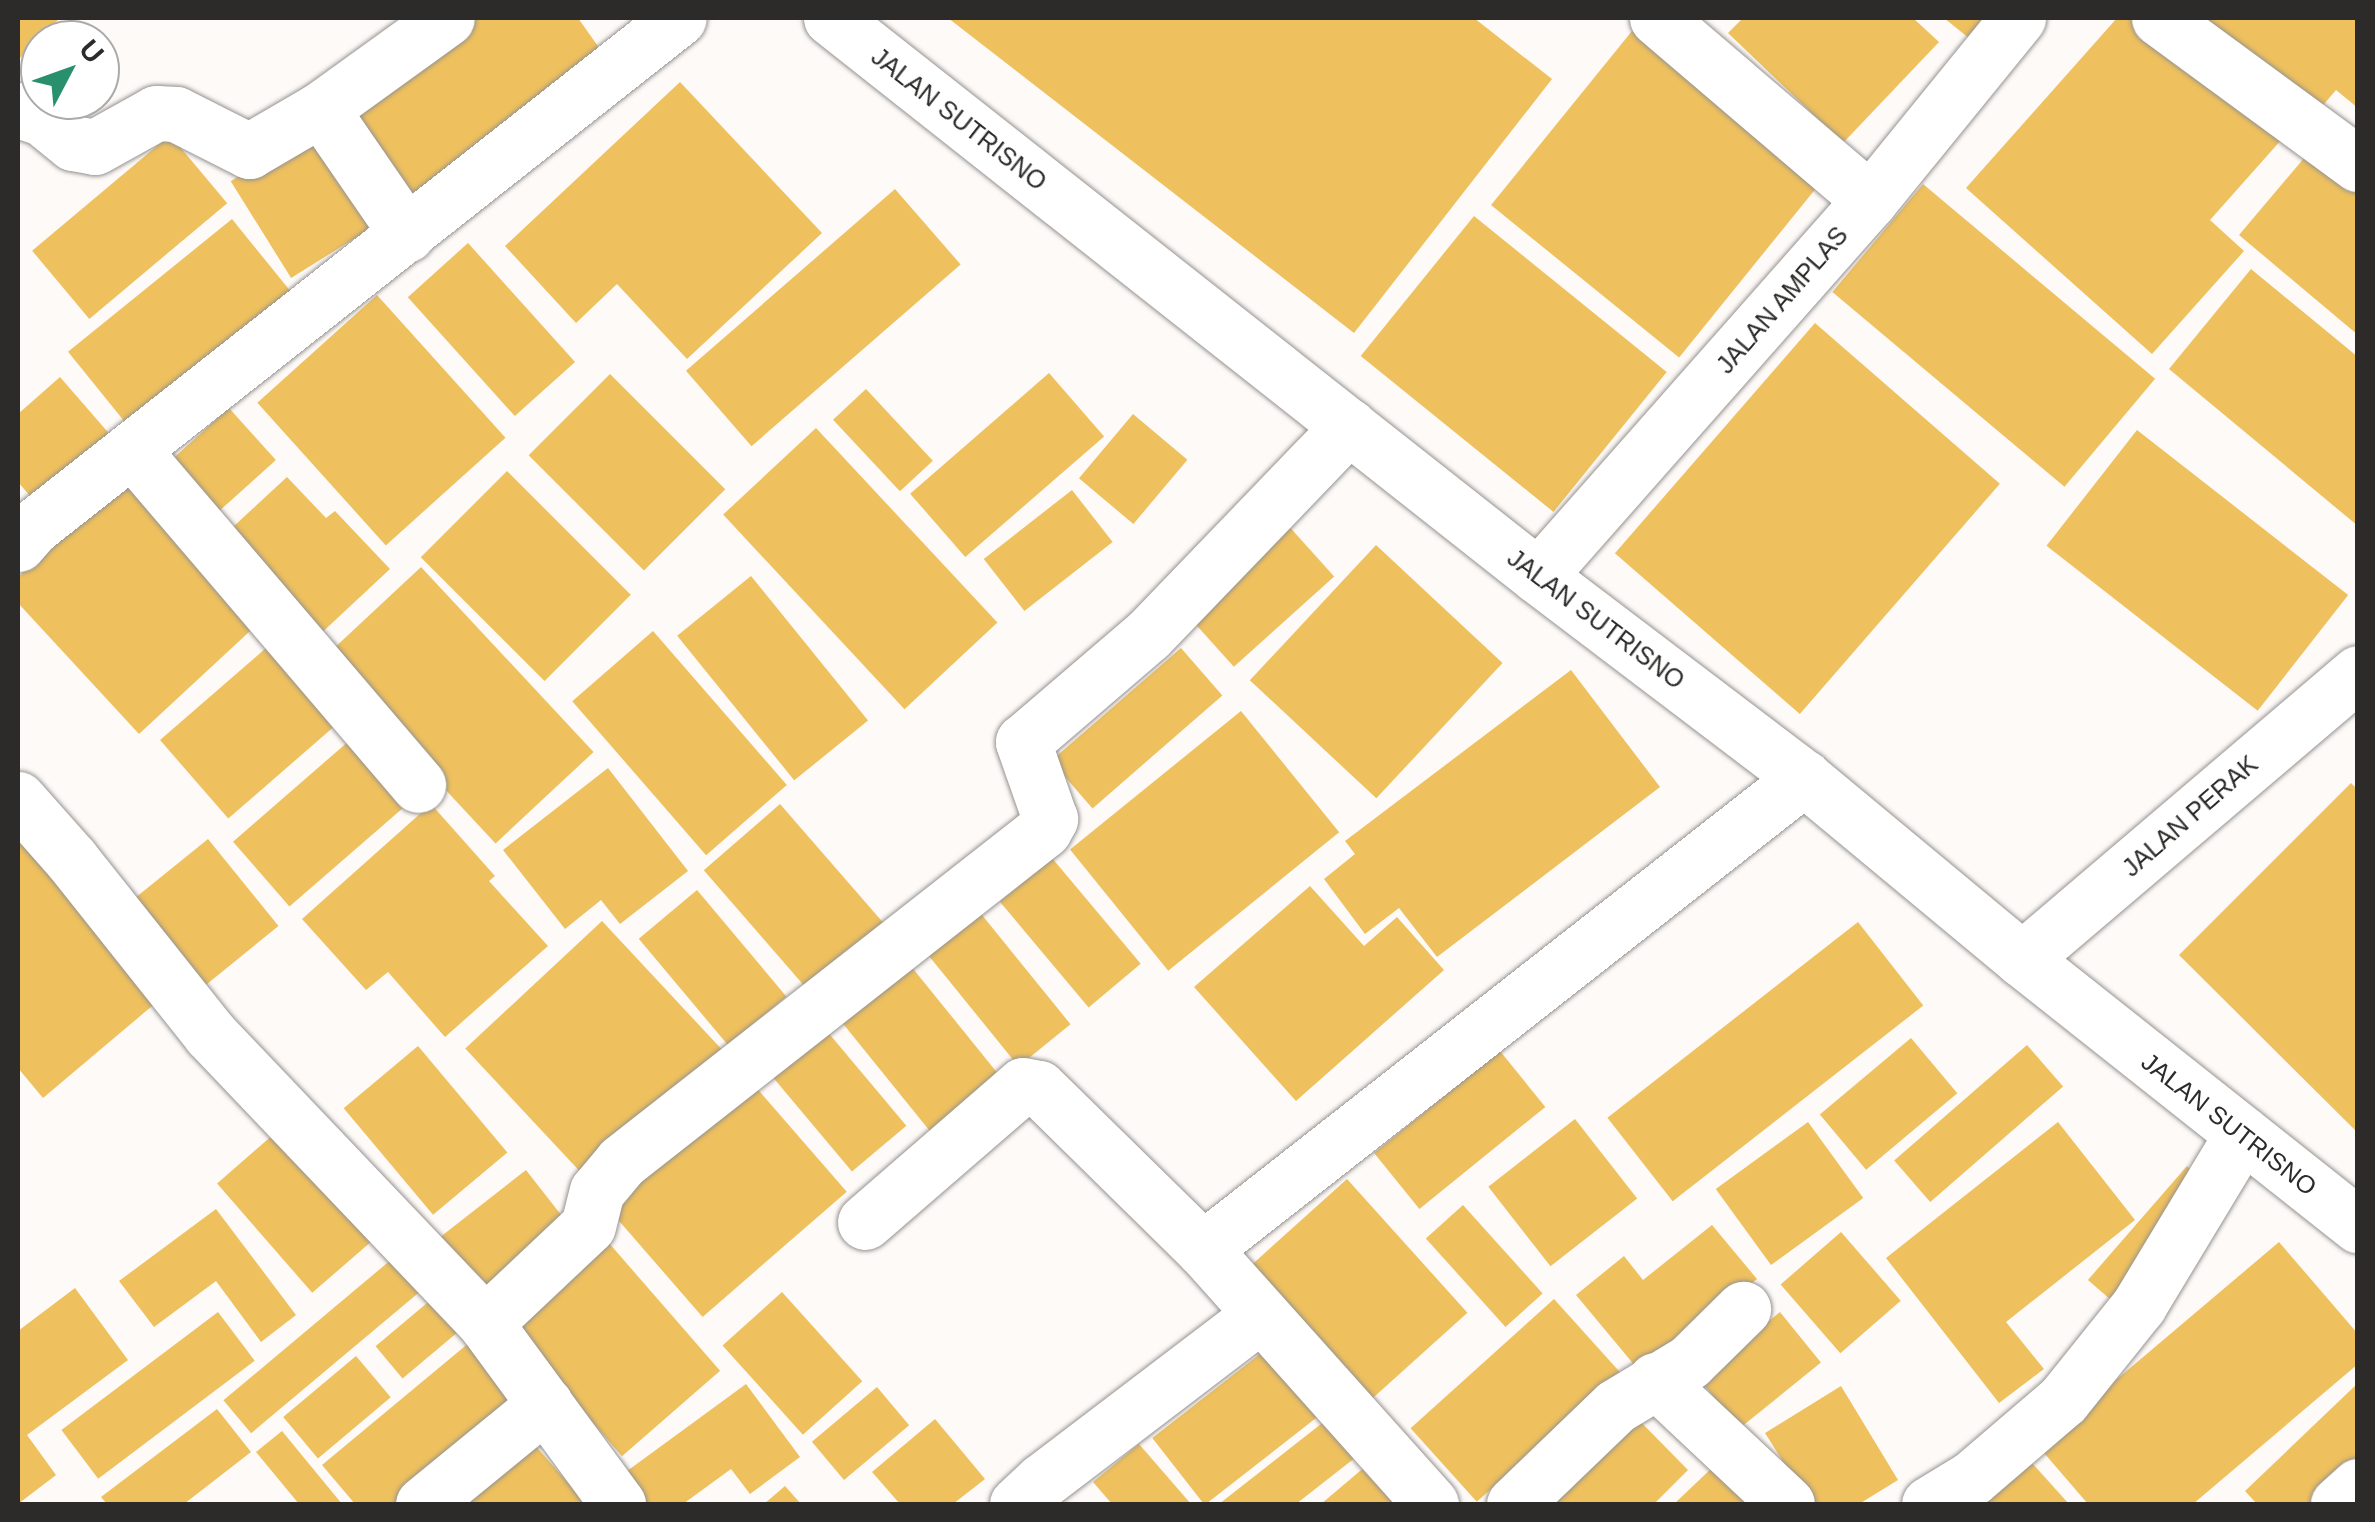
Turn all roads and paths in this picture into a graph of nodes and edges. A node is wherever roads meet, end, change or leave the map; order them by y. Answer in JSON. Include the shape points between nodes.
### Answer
{"nodes":[{"id":1,"x":446,"y":18,"type":"edge"},
{"id":2,"x":679,"y":18,"type":"edge"},
{"id":3,"x":831,"y":18,"type":"edge"},
{"id":4,"x":1658,"y":18,"type":"edge"},
{"id":5,"x":2018,"y":18,"type":"edge"},
{"id":6,"x":2159,"y":18,"type":"edge"},
{"id":7,"x":322,"y":109,"type":"junction"},
{"id":8,"x":18,"y":110,"type":"edge"},
{"id":9,"x":2358,"y":164,"type":"edge"},
{"id":10,"x":1870,"y":200,"type":"junction"},
{"id":11,"x":407,"y":234,"type":"junction"},
{"id":12,"x":1349,"y":426,"type":"junction"},
{"id":13,"x":133,"y":450,"type":"junction"},
{"id":14,"x":18,"y":544,"type":"edge"},
{"id":15,"x":1538,"y":576,"type":"junction"},
{"id":16,"x":2358,"y":673,"type":"edge"},
{"id":17,"x":1804,"y":778,"type":"junction"},
{"id":18,"x":418,"y":785,"type":"dead end"},
{"id":19,"x":18,"y":799,"type":"edge"},
{"id":20,"x":2022,"y":959,"type":"junction"},
{"id":21,"x":2242,"y":1134,"type":"junction"},
{"id":22,"x":866,"y":1222,"type":"dead end"},
{"id":23,"x":2358,"y":1225,"type":"edge"},
{"id":24,"x":1204,"y":1249,"type":"junction"},
{"id":25,"x":1743,"y":1308,"type":"dead end"},
{"id":26,"x":1261,"y":1314,"type":"junction"},
{"id":27,"x":485,"y":1323,"type":"junction"},
{"id":28,"x":1655,"y":1380,"type":"junction"},
{"id":29,"x":545,"y":1404,"type":"junction"},
{"id":30,"x":2358,"y":1486,"type":"edge"},
{"id":31,"x":422,"y":1504,"type":"edge"},
{"id":32,"x":618,"y":1504,"type":"edge"},
{"id":33,"x":1018,"y":1504,"type":"edge"},
{"id":34,"x":1430,"y":1504,"type":"edge"},
{"id":35,"x":1514,"y":1504,"type":"edge"},
{"id":36,"x":1787,"y":1504,"type":"edge"},
{"id":37,"x":1930,"y":1504,"type":"edge"},
{"id":38,"x":2338,"y":1504,"type":"edge"}],
"edges":[{"from":1,"to":7,"type":"street"},
{"from":2,"to":11,"type":"street"},
{"from":3,"to":12,"type":"street","name":"JALAN SUTRISNO"},
{"from":4,"to":10,"type":"street"},
{"from":5,"to":10,"type":"street","name":"JALAN AMPLAS"},
{"from":6,"to":9,"type":"street"},
{"from":7,"to":8,"type":"street","via":[[249,152],[176,114],[156,113],[96,147],[73,143],[42,118]]},
{"from":7,"to":11,"type":"street"},
{"from":10,"to":15,"type":"street","name":"JALAN AMPLAS"},
{"from":11,"to":13,"type":"street"},
{"from":12,"to":15,"type":"street","name":"JALAN SUTRISNO"},
{"from":12,"to":27,"type":"street","via":[[1148,635],[1023,742],[1050,818],[1044,830],[621,1162],[597,1191],[588,1226]]},
{"from":13,"to":14,"type":"street"},
{"from":13,"to":18,"type":"street"},
{"from":15,"to":17,"type":"street","name":"JALAN SUTRISNO"},
{"from":16,"to":20,"type":"street","name":"JALAN PERAK"},
{"from":17,"to":20,"type":"street","name":"JALAN SUTRISNO"},
{"from":17,"to":24,"type":"street"},
{"from":19,"to":27,"type":"street","via":[[210,1034]]},
{"from":20,"to":21,"type":"street","name":"JALAN SUTRISNO"},
{"from":21,"to":23,"type":"street","name":"JALAN SUTRISNO"},
{"from":21,"to":37,"type":"street","via":[[2139,1304],[2063,1400],[1972,1478]]},
{"from":22,"to":24,"type":"street","via":[[1032,1084]]},
{"from":24,"to":26,"type":"street"},
{"from":25,"to":28,"type":"street","via":[[1689,1362]]},
{"from":26,"to":33,"type":"street"},
{"from":26,"to":34,"type":"street"},
{"from":27,"to":29,"type":"street"},
{"from":28,"to":35,"type":"street","via":[[1616,1406]]},
{"from":28,"to":36,"type":"street"},
{"from":29,"to":31,"type":"street"},
{"from":29,"to":32,"type":"street"},
{"from":30,"to":38,"type":"street"}]}
